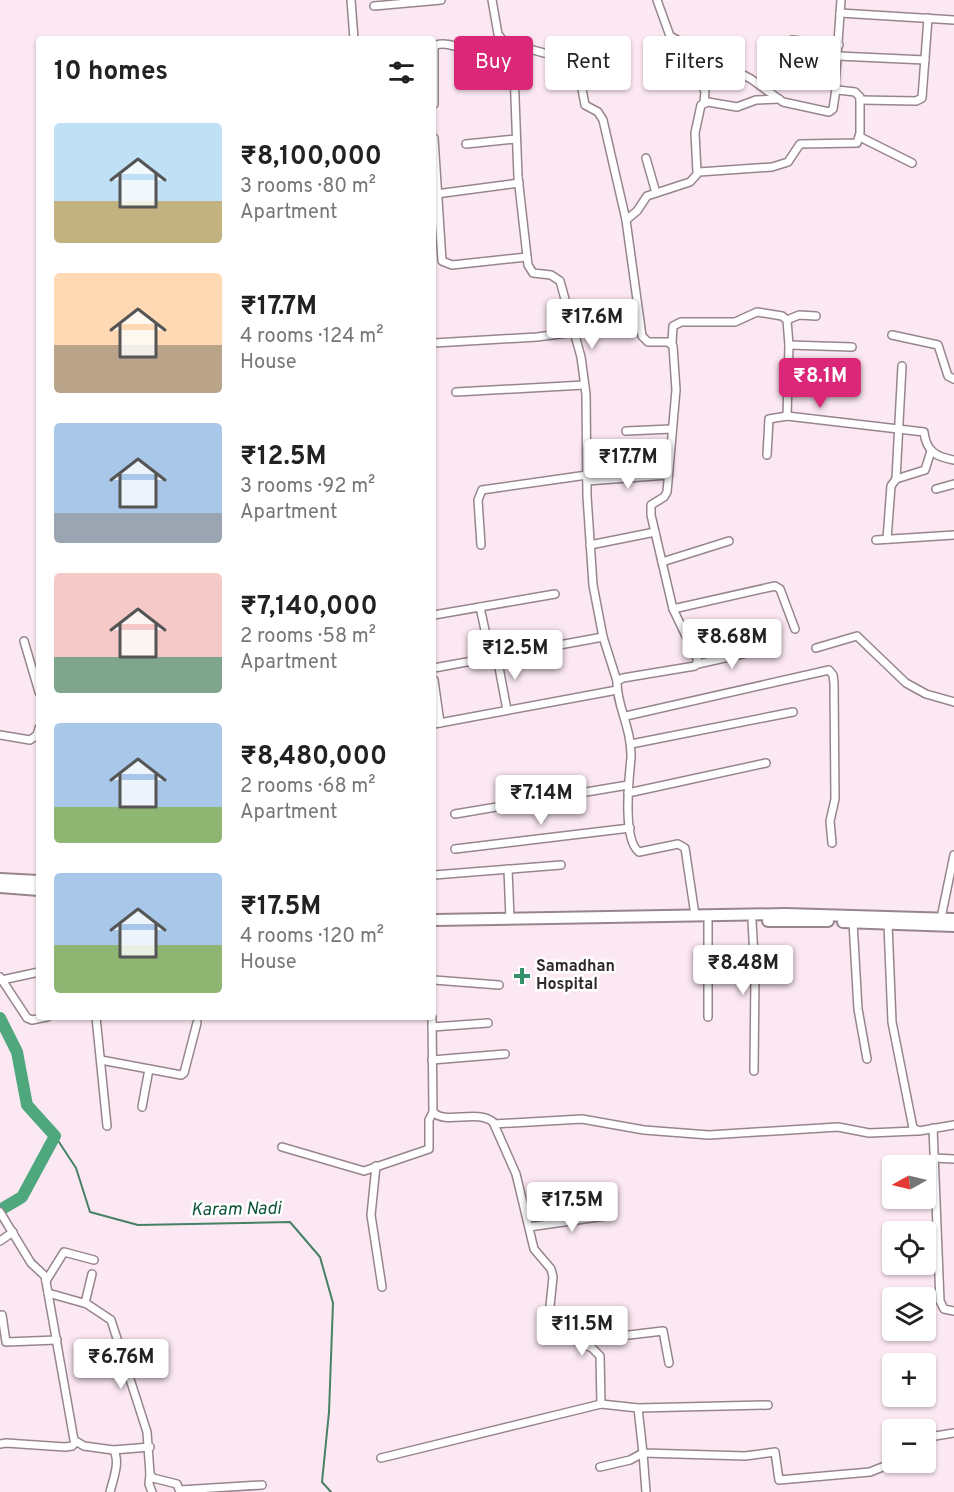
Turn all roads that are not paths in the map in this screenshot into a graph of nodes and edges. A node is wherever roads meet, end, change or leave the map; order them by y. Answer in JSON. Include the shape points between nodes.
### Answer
{"nodes":[{"id":1,"x":351,"y":0,"type":"edge"},
{"id":2,"x":441,"y":0,"type":"edge"},
{"id":3,"x":492,"y":0,"type":"edge"},
{"id":4,"x":657,"y":0,"type":"edge"},
{"id":5,"x":841,"y":0,"type":"edge"},
{"id":6,"x":374,"y":6,"type":"dead end"},
{"id":7,"x":840,"y":13,"type":"junction"},
{"id":8,"x":928,"y":18,"type":"junction"},
{"id":9,"x":954,"y":20,"type":"edge"},
{"id":10,"x":354,"y":36,"type":"edge"},
{"id":11,"x":499,"y":36,"type":"edge"},
{"id":12,"x":839,"y":36,"type":"edge"},
{"id":13,"x":436,"y":45,"type":"edge"},
{"id":14,"x":454,"y":45,"type":"edge"},
{"id":15,"x":533,"y":50,"type":"edge"},
{"id":16,"x":840,"y":56,"type":"edge"},
{"id":17,"x":926,"y":60,"type":"junction"},
{"id":18,"x":514,"y":90,"type":"edge"},
{"id":19,"x":704,"y":90,"type":"edge"},
{"id":20,"x":836,"y":90,"type":"edge"},
{"id":21,"x":840,"y":90,"type":"edge"},
{"id":22,"x":779,"y":99,"type":"junction"},
{"id":23,"x":860,"y":100,"type":"junction"},
{"id":24,"x":704,"y":103,"type":"junction"},
{"id":25,"x":860,"y":137,"type":"junction"},
{"id":26,"x":516,"y":139,"type":"junction"},
{"id":27,"x":466,"y":144,"type":"dead end"},
{"id":28,"x":646,"y":158,"type":"dead end"},
{"id":29,"x":912,"y":163,"type":"dead end"},
{"id":30,"x":695,"y":176,"type":"junction"},
{"id":31,"x":519,"y":183,"type":"junction"},
{"id":32,"x":656,"y":193,"type":"junction"},
{"id":33,"x":436,"y":194,"type":"joint"},
{"id":34,"x":626,"y":220,"type":"junction"},
{"id":35,"x":527,"y":256,"type":"junction"},
{"id":36,"x":816,"y":316,"type":"dead end"},
{"id":37,"x":787,"y":320,"type":"junction"},
{"id":38,"x":575,"y":332,"type":"junction"},
{"id":39,"x":892,"y":335,"type":"dead end"},
{"id":40,"x":436,"y":343,"type":"edge"},
{"id":41,"x":672,"y":343,"type":"junction"},
{"id":42,"x":789,"y":345,"type":"junction"},
{"id":43,"x":852,"y":347,"type":"dead end"},
{"id":44,"x":902,"y":366,"type":"dead end"},
{"id":45,"x":954,"y":379,"type":"edge"},
{"id":46,"x":584,"y":385,"type":"junction"},
{"id":47,"x":456,"y":393,"type":"dead end"},
{"id":48,"x":787,"y":416,"type":"junction"},
{"id":49,"x":672,"y":429,"type":"junction"},
{"id":50,"x":900,"y":430,"type":"junction"},
{"id":51,"x":627,"y":431,"type":"dead end"},
{"id":52,"x":931,"y":451,"type":"junction"},
{"id":53,"x":767,"y":455,"type":"dead end"},
{"id":54,"x":954,"y":460,"type":"edge"},
{"id":55,"x":668,"y":475,"type":"junction"},
{"id":56,"x":587,"y":478,"type":"junction"},
{"id":57,"x":896,"y":479,"type":"junction"},
{"id":58,"x":954,"y":484,"type":"edge"},
{"id":59,"x":936,"y":489,"type":"dead end"},
{"id":60,"x":655,"y":532,"type":"junction"},
{"id":61,"x":954,"y":535,"type":"edge"},
{"id":62,"x":887,"y":539,"type":"junction"},
{"id":63,"x":876,"y":540,"type":"dead end"},
{"id":64,"x":729,"y":542,"type":"dead end"},
{"id":65,"x":481,"y":545,"type":"dead end"},
{"id":66,"x":590,"y":545,"type":"junction"},
{"id":67,"x":662,"y":562,"type":"junction"},
{"id":68,"x":555,"y":594,"type":"dead end"},
{"id":69,"x":480,"y":607,"type":"junction"},
{"id":70,"x":673,"y":609,"type":"junction"},
{"id":71,"x":436,"y":615,"type":"edge"},
{"id":72,"x":795,"y":629,"type":"dead end"},
{"id":73,"x":603,"y":637,"type":"junction"},
{"id":74,"x":24,"y":640,"type":"dead end"},
{"id":75,"x":816,"y":648,"type":"dead end"},
{"id":76,"x":760,"y":650,"type":"dead end"},
{"id":77,"x":494,"y":657,"type":"junction"},
{"id":78,"x":698,"y":664,"type":"junction"},
{"id":79,"x":436,"y":668,"type":"edge"},
{"id":80,"x":617,"y":681,"type":"junction"},
{"id":81,"x":36,"y":682,"type":"edge"},
{"id":82,"x":617,"y":690,"type":"junction"},
{"id":83,"x":954,"y":702,"type":"edge"},
{"id":84,"x":507,"y":710,"type":"junction"},
{"id":85,"x":793,"y":712,"type":"dead end"},
{"id":86,"x":626,"y":716,"type":"junction"},
{"id":87,"x":437,"y":724,"type":"edge"},
{"id":88,"x":0,"y":735,"type":"edge"},
{"id":89,"x":36,"y":736,"type":"edge"},
{"id":90,"x":631,"y":744,"type":"junction"},
{"id":91,"x":766,"y":763,"type":"dead end"},
{"id":92,"x":628,"y":789,"type":"junction"},
{"id":93,"x":455,"y":814,"type":"dead end"},
{"id":94,"x":630,"y":828,"type":"junction"},
{"id":95,"x":832,"y":843,"type":"dead end"},
{"id":96,"x":455,"y":849,"type":"dead end"},
{"id":97,"x":954,"y":855,"type":"edge"},
{"id":98,"x":561,"y":865,"type":"dead end"},
{"id":99,"x":508,"y":869,"type":"junction"},
{"id":100,"x":436,"y":875,"type":"edge"},
{"id":101,"x":0,"y":879,"type":"edge"},
{"id":102,"x":36,"y":881,"type":"edge"},
{"id":103,"x":0,"y":887,"type":"edge"},
{"id":104,"x":36,"y":890,"type":"edge"},
{"id":105,"x":695,"y":915,"type":"junction"},
{"id":106,"x":831,"y":918,"type":"junction"},
{"id":107,"x":941,"y":918,"type":"junction"},
{"id":108,"x":510,"y":919,"type":"junction"},
{"id":109,"x":954,"y":919,"type":"edge"},
{"id":110,"x":436,"y":920,"type":"edge"},
{"id":111,"x":708,"y":921,"type":"junction"},
{"id":112,"x":752,"y":921,"type":"junction"},
{"id":113,"x":853,"y":922,"type":"junction"},
{"id":114,"x":888,"y":924,"type":"junction"},
{"id":115,"x":436,"y":926,"type":"edge"},
{"id":116,"x":954,"y":926,"type":"edge"},
{"id":117,"x":36,"y":973,"type":"edge"},
{"id":118,"x":1,"y":979,"type":"edge"},
{"id":119,"x":436,"y":980,"type":"edge"},
{"id":120,"x":499,"y":985,"type":"dead end"},
{"id":121,"x":708,"y":1017,"type":"dead end"},
{"id":122,"x":36,"y":1019,"type":"edge"},
{"id":123,"x":96,"y":1020,"type":"edge"},
{"id":124,"x":195,"y":1020,"type":"edge"},
{"id":125,"x":432,"y":1020,"type":"edge"},
{"id":126,"x":488,"y":1023,"type":"dead end"},
{"id":127,"x":432,"y":1027,"type":"junction"},
{"id":128,"x":505,"y":1054,"type":"dead end"},
{"id":129,"x":867,"y":1059,"type":"dead end"},
{"id":130,"x":101,"y":1060,"type":"junction"},
{"id":131,"x":432,"y":1060,"type":"junction"},
{"id":132,"x":149,"y":1069,"type":"junction"},
{"id":133,"x":754,"y":1071,"type":"dead end"},
{"id":134,"x":142,"y":1107,"type":"dead end"},
{"id":135,"x":433,"y":1112,"type":"junction"},
{"id":136,"x":494,"y":1125,"type":"junction"},
{"id":137,"x":954,"y":1125,"type":"edge"},
{"id":138,"x":107,"y":1126,"type":"dead end"},
{"id":139,"x":933,"y":1128,"type":"junction"},
{"id":140,"x":916,"y":1131,"type":"junction"},
{"id":141,"x":282,"y":1147,"type":"dead end"},
{"id":142,"x":934,"y":1155,"type":"edge"},
{"id":143,"x":936,"y":1158,"type":"edge"},
{"id":144,"x":954,"y":1159,"type":"edge"},
{"id":145,"x":376,"y":1166,"type":"junction"},
{"id":146,"x":936,"y":1207,"type":"edge"},
{"id":147,"x":0,"y":1212,"type":"edge"},
{"id":148,"x":612,"y":1215,"type":"dead end"},
{"id":149,"x":529,"y":1227,"type":"junction"},
{"id":150,"x":13,"y":1232,"type":"junction"},
{"id":151,"x":0,"y":1241,"type":"edge"},
{"id":152,"x":94,"y":1260,"type":"dead end"},
{"id":153,"x":92,"y":1274,"type":"dead end"},
{"id":154,"x":46,"y":1281,"type":"junction"},
{"id":155,"x":382,"y":1287,"type":"dead end"},
{"id":156,"x":48,"y":1293,"type":"junction"},
{"id":157,"x":85,"y":1303,"type":"junction"},
{"id":158,"x":954,"y":1311,"type":"edge"},
{"id":159,"x":2,"y":1315,"type":"dead end"},
{"id":160,"x":57,"y":1340,"type":"junction"},
{"id":161,"x":575,"y":1341,"type":"junction"},
{"id":162,"x":669,"y":1363,"type":"dead end"},
{"id":163,"x":601,"y":1404,"type":"junction"},
{"id":164,"x":768,"y":1405,"type":"dead end"},
{"id":165,"x":638,"y":1408,"type":"junction"},
{"id":166,"x":954,"y":1433,"type":"edge"},
{"id":167,"x":936,"y":1436,"type":"edge"},
{"id":168,"x":76,"y":1442,"type":"junction"},
{"id":169,"x":0,"y":1444,"type":"edge"},
{"id":170,"x":150,"y":1447,"type":"junction"},
{"id":171,"x":113,"y":1450,"type":"junction"},
{"id":172,"x":643,"y":1453,"type":"junction"},
{"id":173,"x":381,"y":1458,"type":"dead end"},
{"id":174,"x":600,"y":1467,"type":"dead end"},
{"id":175,"x":882,"y":1467,"type":"edge"},
{"id":176,"x":150,"y":1474,"type":"junction"},
{"id":177,"x":262,"y":1485,"type":"dead end"},
{"id":178,"x":208,"y":1490,"type":"edge"},
{"id":179,"x":180,"y":1491,"type":"edge"},
{"id":180,"x":110,"y":1492,"type":"edge"},
{"id":181,"x":152,"y":1492,"type":"edge"},
{"id":182,"x":646,"y":1492,"type":"edge"}],
"edges":[{"from":1,"to":10,"type":"street"},
{"from":2,"to":6,"type":"street"},
{"from":3,"to":11,"type":"street"},
{"from":4,"to":22,"type":"street","via":[[670,36],[716,58]]},
{"from":5,"to":7,"type":"street"},
{"from":7,"to":8,"type":"street"},
{"from":7,"to":12,"type":"street"},
{"from":8,"to":9,"type":"street"},
{"from":8,"to":17,"type":"street"},
{"from":13,"to":14,"type":"street"},
{"from":15,"to":34,"type":"street","via":[[577,62],[585,105],[603,120]]},
{"from":16,"to":17,"type":"street"},
{"from":17,"to":23,"type":"street","via":[[920,100]]},
{"from":18,"to":26,"type":"street"},
{"from":19,"to":24,"type":"street"},
{"from":20,"to":22,"type":"street","via":[[829,112],[793,106]]},
{"from":21,"to":23,"type":"street","via":[[855,92]]},
{"from":22,"to":24,"type":"street","via":[[756,100],[737,107]]},
{"from":23,"to":25,"type":"street"},
{"from":24,"to":30,"type":"street","via":[[695,133]]},
{"from":25,"to":29,"type":"street"},
{"from":25,"to":30,"type":"street","via":[[853,144],[800,144],[788,162],[772,167]]},
{"from":26,"to":27,"type":"street"},
{"from":26,"to":31,"type":"street"},
{"from":28,"to":32,"type":"street"},
{"from":30,"to":32,"type":"street"},
{"from":31,"to":33,"type":"street"},
{"from":31,"to":35,"type":"street"},
{"from":32,"to":34,"type":"street","via":[[647,196]]},
{"from":33,"to":35,"type":"street","via":[[440,256],[446,264]]},
{"from":34,"to":41,"type":"street","via":[[642,336],[650,343]]},
{"from":35,"to":38,"type":"street","via":[[533,273],[560,280]]},
{"from":36,"to":37,"type":"street","via":[[799,315]]},
{"from":37,"to":41,"type":"street","via":[[764,311],[735,322],[681,322],[673,326]]},
{"from":37,"to":42,"type":"street"},
{"from":38,"to":40,"type":"street"},
{"from":38,"to":46,"type":"street"},
{"from":39,"to":45,"type":"street","via":[[938,345],[948,376]]},
{"from":41,"to":49,"type":"street","via":[[676,390]]},
{"from":42,"to":43,"type":"street"},
{"from":42,"to":48,"type":"street"},
{"from":44,"to":50,"type":"street"},
{"from":46,"to":47,"type":"street"},
{"from":46,"to":56,"type":"street"},
{"from":48,"to":50,"type":"street"},
{"from":48,"to":53,"type":"street","via":[[769,419]]},
{"from":49,"to":51,"type":"street"},
{"from":49,"to":55,"type":"street"},
{"from":50,"to":52,"type":"street","via":[[924,432],[925,444]]},
{"from":50,"to":57,"type":"street"},
{"from":52,"to":54,"type":"street","via":[[943,459]]},
{"from":52,"to":57,"type":"street","via":[[925,470]]},
{"from":55,"to":56,"type":"street"},
{"from":55,"to":60,"type":"street","via":[[667,492],[651,505]]},
{"from":56,"to":65,"type":"street","via":[[482,490],[478,500]]},
{"from":56,"to":66,"type":"street"},
{"from":57,"to":62,"type":"street","via":[[891,486]]},
{"from":58,"to":59,"type":"street"},
{"from":60,"to":66,"type":"street"},
{"from":60,"to":67,"type":"street"},
{"from":61,"to":62,"type":"street"},
{"from":62,"to":63,"type":"street"},
{"from":64,"to":67,"type":"street"},
{"from":66,"to":73,"type":"street"},
{"from":67,"to":70,"type":"street"},
{"from":68,"to":69,"type":"street"},
{"from":69,"to":71,"type":"street"},
{"from":69,"to":77,"type":"street"},
{"from":70,"to":72,"type":"street","via":[[775,586],[780,589]]},
{"from":70,"to":78,"type":"street"},
{"from":73,"to":77,"type":"street"},
{"from":73,"to":80,"type":"street"},
{"from":74,"to":81,"type":"street"},
{"from":75,"to":83,"type":"street","via":[[857,636],[906,683]]},
{"from":76,"to":78,"type":"street"},
{"from":77,"to":79,"type":"street"},
{"from":77,"to":84,"type":"street"},
{"from":78,"to":80,"type":"street"},
{"from":80,"to":82,"type":"street"},
{"from":82,"to":84,"type":"street"},
{"from":82,"to":86,"type":"street"},
{"from":84,"to":87,"type":"street"},
{"from":85,"to":90,"type":"street"},
{"from":86,"to":90,"type":"street"},
{"from":86,"to":95,"type":"street","via":[[829,670],[834,683]]},
{"from":88,"to":89,"type":"street","via":[[30,740]]},
{"from":90,"to":92,"type":"street"},
{"from":91,"to":92,"type":"street"},
{"from":92,"to":93,"type":"street"},
{"from":92,"to":94,"type":"street"},
{"from":94,"to":96,"type":"street"},
{"from":94,"to":105,"type":"street","via":[[639,852],[678,844],[685,848]]},
{"from":97,"to":107,"type":"street"},
{"from":98,"to":99,"type":"street"},
{"from":99,"to":100,"type":"street"},
{"from":99,"to":108,"type":"street"},
{"from":101,"to":102,"type":"main road"},
{"from":103,"to":104,"type":"main road"},
{"from":105,"to":106,"type":"main road"},
{"from":105,"to":108,"type":"main road"},
{"from":106,"to":107,"type":"main road"},
{"from":106,"to":112,"type":"main road"},
{"from":106,"to":113,"type":"main road"},
{"from":107,"to":109,"type":"main road"},
{"from":108,"to":110,"type":"main road"},
{"from":111,"to":112,"type":"main road"},
{"from":111,"to":115,"type":"main road"},
{"from":111,"to":121,"type":"street"},
{"from":112,"to":133,"type":"street"},
{"from":113,"to":114,"type":"main road"},
{"from":113,"to":129,"type":"street","via":[[858,1009]]},
{"from":114,"to":116,"type":"main road"},
{"from":114,"to":140,"type":"street","via":[[895,1042]]},
{"from":117,"to":118,"type":"street"},
{"from":118,"to":122,"type":"street","via":[[27,1018]]},
{"from":119,"to":120,"type":"street"},
{"from":123,"to":130,"type":"street"},
{"from":124,"to":132,"type":"street","via":[[182,1074]]},
{"from":125,"to":127,"type":"street"},
{"from":126,"to":127,"type":"street"},
{"from":127,"to":131,"type":"street"},
{"from":128,"to":131,"type":"street"},
{"from":130,"to":132,"type":"street"},
{"from":130,"to":138,"type":"street"},
{"from":131,"to":135,"type":"street"},
{"from":132,"to":134,"type":"street"},
{"from":135,"to":136,"type":"street","via":[[441,1117],[485,1117]]},
{"from":135,"to":145,"type":"street","via":[[429,1120],[429,1149]]},
{"from":136,"to":140,"type":"street","via":[[582,1119],[644,1130],[717,1135],[838,1127],[869,1133]]},
{"from":136,"to":149,"type":"street","via":[[516,1174]]},
{"from":137,"to":139,"type":"street"},
{"from":139,"to":140,"type":"street"},
{"from":139,"to":142,"type":"street"},
{"from":141,"to":145,"type":"street","via":[[361,1170]]},
{"from":143,"to":144,"type":"street"},
{"from":145,"to":155,"type":"street","via":[[370,1215]]},
{"from":146,"to":158,"type":"street","via":[[940,1304]]},
{"from":147,"to":150,"type":"street"},
{"from":148,"to":149,"type":"street"},
{"from":149,"to":161,"type":"street","via":[[535,1251],[552,1273],[553,1317]]},
{"from":150,"to":151,"type":"street"},
{"from":150,"to":154,"type":"street"},
{"from":152,"to":154,"type":"street","via":[[64,1252]]},
{"from":153,"to":157,"type":"street"},
{"from":154,"to":156,"type":"street"},
{"from":156,"to":157,"type":"street"},
{"from":156,"to":160,"type":"street"},
{"from":157,"to":170,"type":"street","via":[[112,1323]]},
{"from":159,"to":160,"type":"street","via":[[7,1342]]},
{"from":160,"to":168,"type":"street"},
{"from":161,"to":162,"type":"street","via":[[663,1331]]},
{"from":161,"to":163,"type":"street","via":[[600,1356]]},
{"from":163,"to":165,"type":"street"},
{"from":163,"to":173,"type":"street"},
{"from":164,"to":165,"type":"street"},
{"from":165,"to":172,"type":"street"},
{"from":166,"to":167,"type":"street"},
{"from":168,"to":169,"type":"street","via":[[65,1447]]},
{"from":168,"to":171,"type":"street"},
{"from":170,"to":171,"type":"street"},
{"from":170,"to":176,"type":"street"},
{"from":171,"to":180,"type":"street","via":[[117,1459]]},
{"from":172,"to":174,"type":"street"},
{"from":172,"to":175,"type":"street","via":[[746,1456],[774,1452],[779,1479],[870,1472]]},
{"from":172,"to":182,"type":"street"},
{"from":176,"to":179,"type":"street","via":[[177,1484]]},
{"from":176,"to":181,"type":"street"},
{"from":177,"to":178,"type":"street"},
{"from":178,"to":179,"type":"street"}]}
